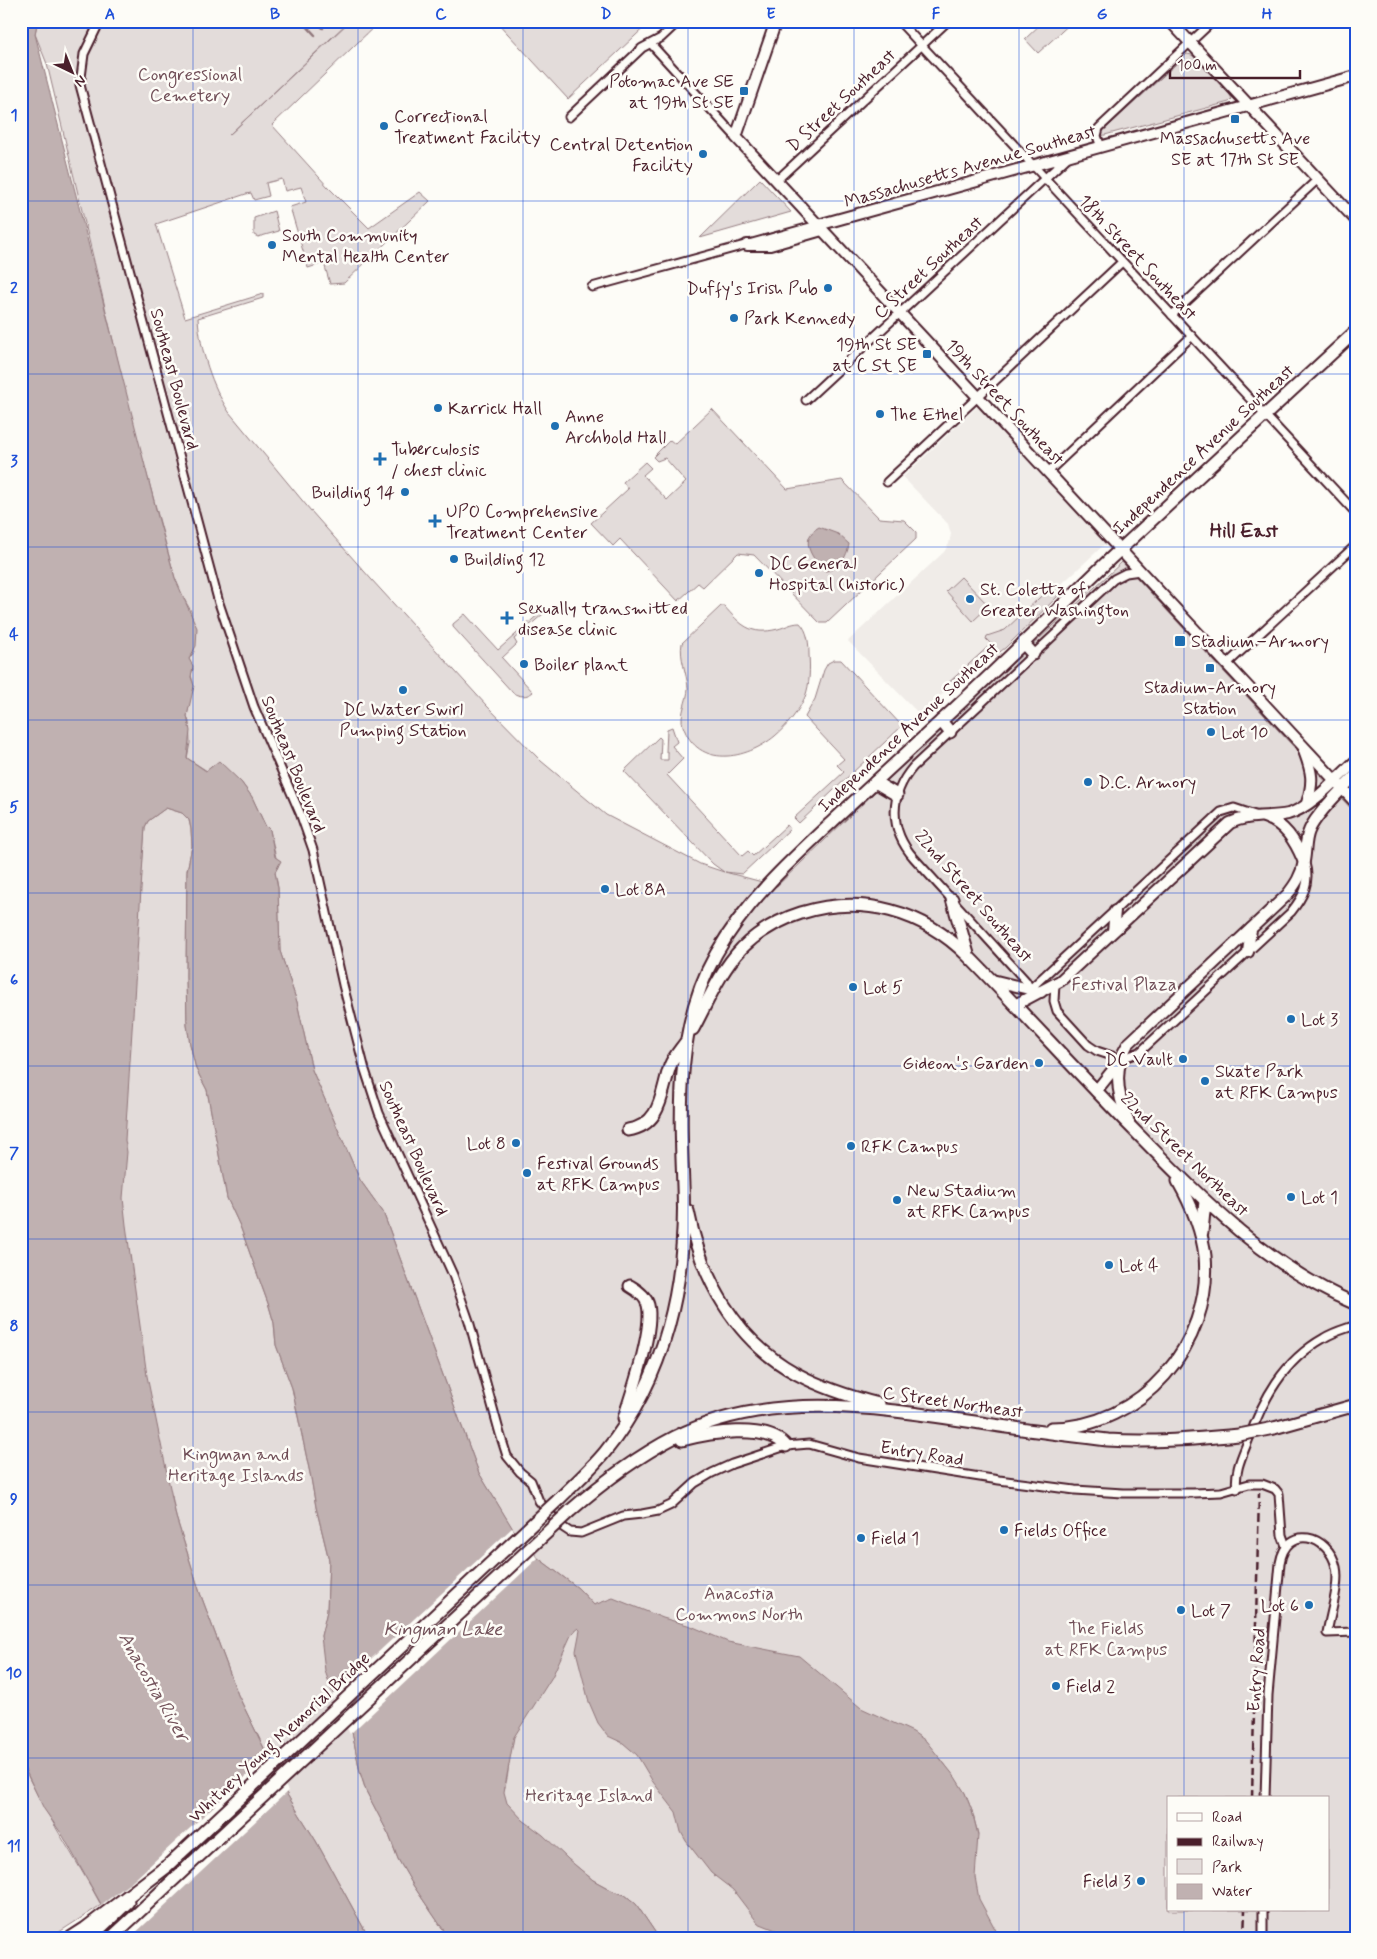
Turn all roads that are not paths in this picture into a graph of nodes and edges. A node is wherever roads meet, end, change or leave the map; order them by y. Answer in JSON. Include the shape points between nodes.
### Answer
{"nodes":[{"id":1,"x":100,"y":21,"type":"edge"},
{"id":2,"x":679,"y":21,"type":"edge"},
{"id":3,"x":776,"y":21,"type":"edge"},
{"id":4,"x":899,"y":21,"type":"edge"},
{"id":5,"x":948,"y":21,"type":"edge"},
{"id":6,"x":1170,"y":21,"type":"edge"},
{"id":7,"x":1213,"y":21,"type":"edge"},
{"id":8,"x":1190,"y":42,"type":"junction"},
{"id":9,"x":651,"y":44,"type":"junction"},
{"id":10,"x":921,"y":46,"type":"junction"},
{"id":11,"x":1356,"y":76,"type":"edge"},
{"id":12,"x":1249,"y":105,"type":"junction"},
{"id":13,"x":569,"y":117,"type":"dead end"},
{"id":14,"x":736,"y":137,"type":"junction"},
{"id":15,"x":1101,"y":146,"type":"junction"},
{"id":16,"x":1070,"y":155,"type":"junction"},
{"id":17,"x":1032,"y":165,"type":"junction"},
{"id":18,"x":1044,"y":178,"type":"junction"},
{"id":19,"x":1318,"y":179,"type":"junction"},
{"id":20,"x":776,"y":181,"type":"junction"},
{"id":21,"x":1356,"y":220,"type":"edge"},
{"id":22,"x":820,"y":227,"type":"junction"},
{"id":23,"x":747,"y":245,"type":"joint"},
{"id":24,"x":1122,"y":262,"type":"junction"},
{"id":25,"x":592,"y":287,"type":"dead end"},
{"id":26,"x":900,"y":313,"type":"junction"},
{"id":27,"x":1172,"y":315,"type":"junction"},
{"id":28,"x":1356,"y":331,"type":"edge"},
{"id":29,"x":1192,"y":336,"type":"junction"},
{"id":30,"x":978,"y":397,"type":"junction"},
{"id":31,"x":806,"y":400,"type":"dead end"},
{"id":32,"x":1265,"y":416,"type":"junction"},
{"id":33,"x":1048,"y":472,"type":"junction"},
{"id":34,"x":887,"y":482,"type":"dead end"},
{"id":35,"x":1356,"y":513,"type":"edge"},
{"id":36,"x":1356,"y":545,"type":"edge"},
{"id":37,"x":1120,"y":550,"type":"junction"},
{"id":38,"x":1140,"y":571,"type":"junction"},
{"id":39,"x":1024,"y":643,"type":"junction"},
{"id":40,"x":1033,"y":654,"type":"junction"},
{"id":41,"x":1227,"y":664,"type":"junction"},
{"id":42,"x":940,"y":721,"type":"junction"},
{"id":43,"x":950,"y":732,"type":"junction"},
{"id":44,"x":1302,"y":745,"type":"junction"},
{"id":45,"x":1356,"y":761,"type":"edge"},
{"id":46,"x":1356,"y":775,"type":"edge"},
{"id":47,"x":875,"y":782,"type":"junction"},
{"id":48,"x":1339,"y":785,"type":"junction"},
{"id":49,"x":897,"y":795,"type":"junction"},
{"id":50,"x":1307,"y":803,"type":"junction"},
{"id":51,"x":1356,"y":803,"type":"edge"},
{"id":52,"x":1258,"y":816,"type":"junction"},
{"id":53,"x":1304,"y":861,"type":"junction"},
{"id":54,"x":952,"y":899,"type":"junction"},
{"id":55,"x":1115,"y":911,"type":"junction"},
{"id":56,"x":1251,"y":929,"type":"junction"},
{"id":57,"x":1113,"y":931,"type":"junction"},
{"id":58,"x":1248,"y":952,"type":"junction"},
{"id":59,"x":968,"y":956,"type":"junction"},
{"id":60,"x":992,"y":980,"type":"junction"},
{"id":61,"x":1055,"y":984,"type":"junction"},
{"id":62,"x":1036,"y":991,"type":"junction"},
{"id":63,"x":1015,"y":1005,"type":"junction"},
{"id":64,"x":698,"y":1009,"type":"junction"},
{"id":65,"x":687,"y":1039,"type":"junction"},
{"id":66,"x":1121,"y":1059,"type":"junction"},
{"id":67,"x":1096,"y":1092,"type":"junction"},
{"id":68,"x":1131,"y":1127,"type":"junction"},
{"id":69,"x":628,"y":1130,"type":"dead end"},
{"id":70,"x":1170,"y":1169,"type":"junction"},
{"id":71,"x":683,"y":1190,"type":"junction"},
{"id":72,"x":1205,"y":1202,"type":"junction"},
{"id":73,"x":1201,"y":1236,"type":"junction"},
{"id":74,"x":630,"y":1286,"type":"dead end"},
{"id":75,"x":1356,"y":1304,"type":"edge"},
{"id":76,"x":1356,"y":1325,"type":"edge"},
{"id":77,"x":1356,"y":1405,"type":"edge"},
{"id":78,"x":913,"y":1413,"type":"junction"},
{"id":79,"x":1050,"y":1430,"type":"junction"},
{"id":80,"x":786,"y":1446,"type":"junction"},
{"id":81,"x":606,"y":1451,"type":"junction"},
{"id":82,"x":650,"y":1451,"type":"junction"},
{"id":83,"x":1237,"y":1489,"type":"junction"},
{"id":84,"x":558,"y":1500,"type":"joint"},
{"id":85,"x":539,"y":1501,"type":"joint"},
{"id":86,"x":570,"y":1511,"type":"joint"},
{"id":87,"x":1286,"y":1546,"type":"junction"},
{"id":88,"x":1356,"y":1632,"type":"edge"},
{"id":89,"x":1266,"y":1796,"type":"edge"},
{"id":90,"x":166,"y":1867,"type":"junction"},
{"id":91,"x":1263,"y":1912,"type":"edge"},
{"id":92,"x":71,"y":1938,"type":"edge"},
{"id":93,"x":90,"y":1938,"type":"edge"},
{"id":94,"x":112,"y":1938,"type":"edge"},
{"id":95,"x":1263,"y":1938,"type":"edge"}],
"edges":[{"from":1,"to":85,"type":"street","name":"Southeast Boulevard","via":[[84,54],[80,85],[219,603],[254,707],[313,850],[371,1091],[453,1275],[507,1456],[531,1481]]},
{"from":2,"to":9,"type":"street"},
{"from":3,"to":14,"type":"main road"},
{"from":4,"to":10,"type":"street","name":"18th Street Southeast"},
{"from":5,"to":10,"type":"street","name":"D Street Southeast"},
{"from":6,"to":8,"type":"main road"},
{"from":7,"to":8,"type":"street"},
{"from":8,"to":12,"type":"main road"},
{"from":8,"to":15,"type":"street","via":[[1099,128],[1097,136]]},
{"from":9,"to":13,"type":"street","via":[[642,48]]},
{"from":9,"to":14,"type":"street","name":"19th Street Southeast"},
{"from":10,"to":17,"type":"street","name":"18th Street Southeast"},
{"from":10,"to":20,"type":"street","name":"D Street Southeast"},
{"from":11,"to":12,"type":"main road","name":"Massachusetts Avenue Southeast"},
{"from":12,"to":15,"type":"main road","name":"Massachusetts Avenue Southeast"},
{"from":12,"to":19,"type":"main road"},
{"from":14,"to":20,"type":"main road","name":"19th Street Southeast"},
{"from":15,"to":16,"type":"main road","name":"Massachusetts Avenue Southeast"},
{"from":16,"to":17,"type":"main road","name":"Massachusetts Avenue Southeast"},
{"from":16,"to":18,"type":"street","name":"C Street Southeast"},
{"from":17,"to":18,"type":"street","name":"18th Street Southeast"},
{"from":17,"to":22,"type":"main road","name":"Massachusetts Avenue Southeast"},
{"from":18,"to":24,"type":"street","name":"18th Street Southeast"},
{"from":18,"to":26,"type":"street","name":"C Street Southeast"},
{"from":19,"to":21,"type":"main road"},
{"from":19,"to":27,"type":"street"},
{"from":20,"to":22,"type":"main road","name":"19th Street Southeast"},
{"from":22,"to":23,"type":"main road","name":"Massachusetts Avenue Southeast","via":[[770,245]]},
{"from":22,"to":26,"type":"main road","name":"19th Street Southeast"},
{"from":23,"to":25,"type":"street"},
{"from":24,"to":27,"type":"street","name":"18th Street Southeast"},
{"from":24,"to":30,"type":"street"},
{"from":26,"to":30,"type":"main road","name":"19th Street Southeast"},
{"from":26,"to":31,"type":"street","name":"C Street Southeast"},
{"from":27,"to":29,"type":"street","name":"18th Street Southeast"},
{"from":28,"to":32,"type":"main road","name":"Independence Avenue Southeast"},
{"from":29,"to":32,"type":"street","name":"18th Street Southeast"},
{"from":29,"to":33,"type":"street"},
{"from":30,"to":33,"type":"main road","name":"19th Street Southeast"},
{"from":30,"to":34,"type":"street"},
{"from":32,"to":35,"type":"street","name":"18th Street Southeast"},
{"from":32,"to":37,"type":"main road","name":"Independence Avenue Southeast"},
{"from":33,"to":37,"type":"main road","name":"19th Street Southeast"},
{"from":36,"to":41,"type":"street"},
{"from":37,"to":38,"type":"main road","name":"19th Street Southeast"},
{"from":37,"to":39,"type":"main road","name":"Independence Avenue Southeast"},
{"from":38,"to":40,"type":"street","name":"Independence Avenue Southeast","via":[[1114,579]]},
{"from":38,"to":41,"type":"main road","name":"19th Street Southeast"},
{"from":39,"to":40,"type":"main road"},
{"from":39,"to":42,"type":"main road","name":"Independence Avenue Southeast"},
{"from":40,"to":43,"type":"street","name":"Independence Avenue Southeast"},
{"from":41,"to":44,"type":"main road","name":"19th Street Southeast"},
{"from":42,"to":43,"type":"main road"},
{"from":42,"to":47,"type":"main road","name":"Independence Avenue Southeast"},
{"from":43,"to":49,"type":"street","name":"Independence Avenue Southeast","via":[[909,771]]},
{"from":44,"to":48,"type":"main road","name":"19th Street Southeast"},
{"from":44,"to":50,"type":"main road","via":[[1312,776]]},
{"from":45,"to":48,"type":"main road"},
{"from":46,"to":48,"type":"main road"},
{"from":47,"to":49,"type":"main road"},
{"from":47,"to":64,"type":"main road","name":"Independence Avenue Southeast","via":[[781,870],[730,931],[700,987]]},
{"from":48,"to":50,"type":"main road"},
{"from":48,"to":51,"type":"main road","name":"19th Street Southeast"},
{"from":48,"to":53,"type":"main road","via":[[1309,830]]},
{"from":49,"to":54,"type":"street","name":"22nd Street Southeast","via":[[895,820],[901,840],[908,852]]},
{"from":50,"to":52,"type":"main road","via":[[1292,813]]},
{"from":52,"to":53,"type":"main road","via":[[1273,821],[1288,832]]},
{"from":52,"to":55,"type":"street","via":[[1234,808],[1220,812]]},
{"from":52,"to":57,"type":"main road","via":[[1243,818],[1225,827]]},
{"from":53,"to":56,"type":"main road","via":[[1291,890]]},
{"from":53,"to":58,"type":"street","via":[[1308,882],[1299,901]]},
{"from":54,"to":59,"type":"main road"},
{"from":54,"to":62,"type":"street","name":"22nd Street Southeast"},
{"from":55,"to":57,"type":"main road"},
{"from":55,"to":62,"type":"street"},
{"from":56,"to":58,"type":"main road"},
{"from":56,"to":66,"type":"main road","via":[[1132,1040]]},
{"from":57,"to":61,"type":"main road"},
{"from":58,"to":66,"type":"street","via":[[1145,1049]]},
{"from":59,"to":60,"type":"main road"},
{"from":59,"to":64,"type":"main road","name":"Independence Avenue Southeast","via":[[948,938],[919,920],[893,910],[873,906],[823,907],[797,914],[768,928],[749,942]]},
{"from":60,"to":62,"type":"main road"},
{"from":60,"to":63,"type":"main road"},
{"from":61,"to":62,"type":"main road"},
{"from":61,"to":66,"type":"street","via":[[1056,1008],[1073,1029],[1093,1049]]},
{"from":62,"to":63,"type":"main road"},
{"from":63,"to":67,"type":"main road","name":"22nd Street Northeast"},
{"from":64,"to":65,"type":"main road","name":"Independence Avenue Southeast"},
{"from":65,"to":69,"type":"main road","via":[[670,1064],[664,1090],[652,1116],[639,1127]]},
{"from":65,"to":71,"type":"main road","name":"Independence Avenue Southeast","via":[[681,1096]]},
{"from":66,"to":67,"type":"main road"},
{"from":66,"to":68,"type":"main road","via":[[1118,1094]]},
{"from":67,"to":68,"type":"main road","name":"22nd Street Northeast"},
{"from":68,"to":70,"type":"main road","name":"22nd Street Northeast"},
{"from":70,"to":72,"type":"main road","name":"22nd Street Northeast"},
{"from":70,"to":73,"type":"main road","via":[[1187,1199]]},
{"from":71,"to":78,"type":"main road","via":[[694,1240],[706,1274],[721,1303],[749,1338],[780,1364],[815,1384],[843,1395]]},
{"from":71,"to":81,"type":"main road","name":"Independence Avenue Southeast","via":[[679,1276],[665,1341],[637,1406]]},
{"from":72,"to":73,"type":"main road"},
{"from":72,"to":75,"type":"main road","name":"22nd Street Northeast","via":[[1288,1266]]},
{"from":73,"to":79,"type":"main road","via":[[1205,1263],[1204,1291],[1197,1322],[1171,1369],[1153,1389],[1107,1417]]},
{"from":74,"to":81,"type":"main road","via":[[648,1303],[649,1314],[631,1396]]},
{"from":76,"to":83,"type":"street","via":[[1324,1338],[1298,1356],[1275,1382],[1259,1410],[1243,1454],[1235,1479]]},
{"from":77,"to":79,"type":"main road","name":"C Street Northeast","bridge":true,"via":[[1239,1435],[1151,1442],[1108,1440]]},
{"from":78,"to":79,"type":"main road","name":"C Street Northeast","via":[[1026,1430]]},
{"from":78,"to":82,"type":"main road","name":"C Street Northeast","via":[[850,1407],[776,1408],[708,1424],[676,1436]]},
{"from":80,"to":82,"type":"main road","via":[[774,1436],[738,1432],[684,1439]]},
{"from":80,"to":83,"type":"street","name":"Entry Road","via":[[809,1444],[859,1458],[1091,1491],[1193,1493]]},
{"from":80,"to":85,"type":"street","name":"Entry Road","via":[[712,1473],[695,1483],[671,1505],[658,1511],[623,1516],[581,1533],[570,1532],[561,1526]]},
{"from":81,"to":84,"type":"main road","name":"Independence Avenue Southeast"},
{"from":82,"to":86,"type":"main road","name":"C Street Northeast","via":[[619,1471]]},
{"from":83,"to":87,"type":"street","name":"Entry Road","via":[[1262,1484],[1275,1489],[1279,1494]]},
{"from":84,"to":90,"type":"main road","name":"Whitney Young Memorial Bridge","bridge":true},
{"from":86,"to":94,"type":"main road","name":"Whitney Young Memorial Bridge","bridge":true},
{"from":87,"to":88,"type":"street","via":[[1294,1539],[1310,1538],[1328,1552],[1337,1576],[1327,1633]]},
{"from":87,"to":89,"type":"street","name":"Entry Road","via":[[1280,1563],[1268,1695]]},
{"from":90,"to":92,"type":"highway"},
{"from":90,"to":93,"type":"main road","name":"Whitney Young Memorial Bridge"},
{"from":91,"to":95,"type":"street"}]}
